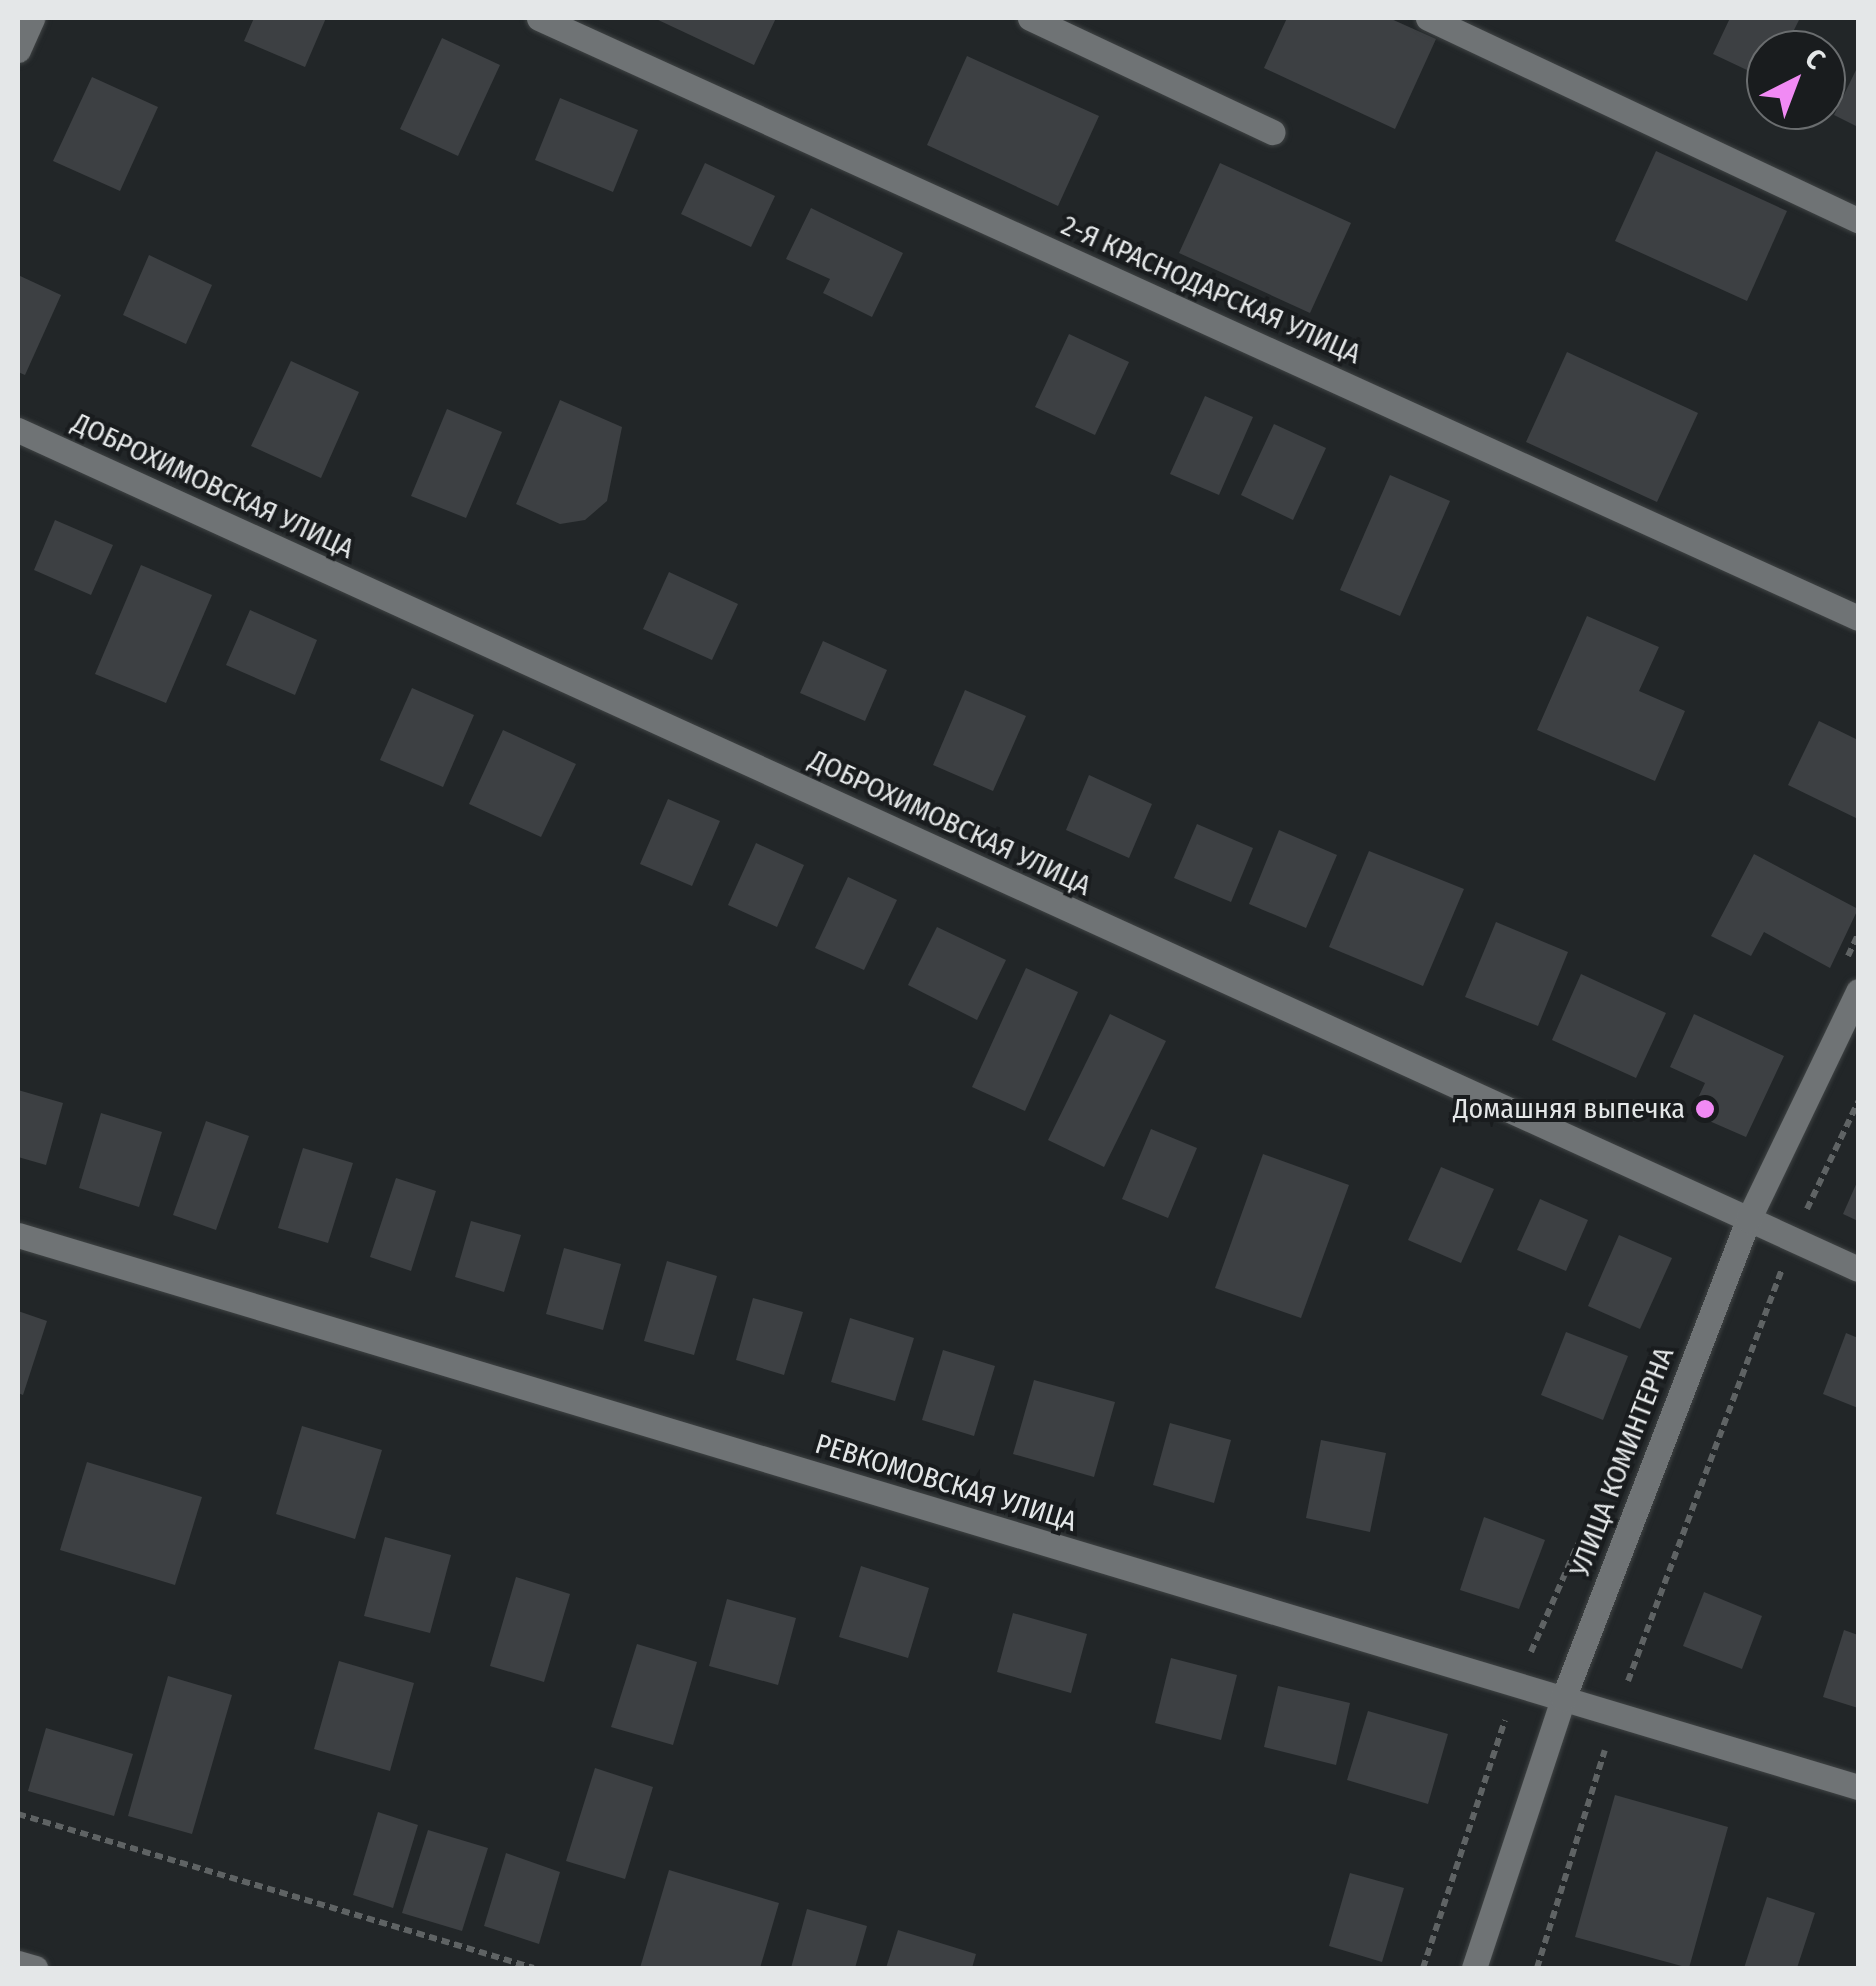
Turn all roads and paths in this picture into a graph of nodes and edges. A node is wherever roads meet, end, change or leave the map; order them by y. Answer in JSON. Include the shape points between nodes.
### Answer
{"nodes":[{"id":1,"x":32,"y":18,"type":"edge"},
{"id":2,"x":539,"y":18,"type":"edge"},
{"id":3,"x":1030,"y":18,"type":"edge"},
{"id":4,"x":1428,"y":18,"type":"edge"},
{"id":5,"x":18,"y":50,"type":"edge"},
{"id":6,"x":1272,"y":132,"type":"dead end"},
{"id":7,"x":1858,"y":220,"type":"edge"},
{"id":8,"x":18,"y":430,"type":"edge"},
{"id":9,"x":1858,"y":618,"type":"edge"},
{"id":10,"x":1858,"y":991,"type":"edge"},
{"id":11,"x":1858,"y":1102,"type":"edge"},
{"id":12,"x":1748,"y":1220,"type":"junction"},
{"id":13,"x":18,"y":1235,"type":"edge"},
{"id":14,"x":1792,"y":1240,"type":"junction"},
{"id":15,"x":1858,"y":1269,"type":"edge"},
{"id":16,"x":1563,"y":1699,"type":"junction"},
{"id":17,"x":1616,"y":1714,"type":"junction"},
{"id":18,"x":1858,"y":1786,"type":"edge"},
{"id":19,"x":18,"y":1814,"type":"edge"},
{"id":20,"x":18,"y":1963,"type":"edge"},
{"id":21,"x":35,"y":1968,"type":"edge"},
{"id":22,"x":534,"y":1968,"type":"edge"},
{"id":23,"x":1474,"y":1968,"type":"edge"},
{"id":24,"x":1537,"y":1968,"type":"edge"}],
"edges":[{"from":1,"to":5,"type":"street"},
{"from":2,"to":9,"type":"street","name":"2-Я КРАСНОДАРСКАЯ УЛИЦА"},
{"from":3,"to":6,"type":"street"},
{"from":4,"to":7,"type":"street"},
{"from":8,"to":12,"type":"street","name":"ДОБРОХИМОВСКАЯ УЛИЦА"},
{"from":10,"to":12,"type":"street","name":"УЛИЦА КОМИНТЕРНА"},
{"from":11,"to":14,"type":"path"},
{"from":12,"to":14,"type":"street","name":"ДОБРОХИМОВСКАЯ УЛИЦА"},
{"from":12,"to":16,"type":"street","name":"УЛИЦА КОМИНТЕРНА"},
{"from":13,"to":16,"type":"street","name":"РЕВКОМОВСКАЯ УЛИЦА"},
{"from":14,"to":15,"type":"street","name":"ДОБРОХИМОВСКАЯ УЛИЦА"},
{"from":14,"to":17,"type":"path"},
{"from":16,"to":17,"type":"street","name":"РЕВКОМОВСКАЯ УЛИЦА"},
{"from":16,"to":23,"type":"street","name":"УЛИЦА КОМИНТЕРНА"},
{"from":17,"to":18,"type":"street","name":"РЕВКОМОВСКАЯ УЛИЦА"},
{"from":17,"to":24,"type":"path"},
{"from":19,"to":22,"type":"path"},
{"from":20,"to":21,"type":"street"}]}
